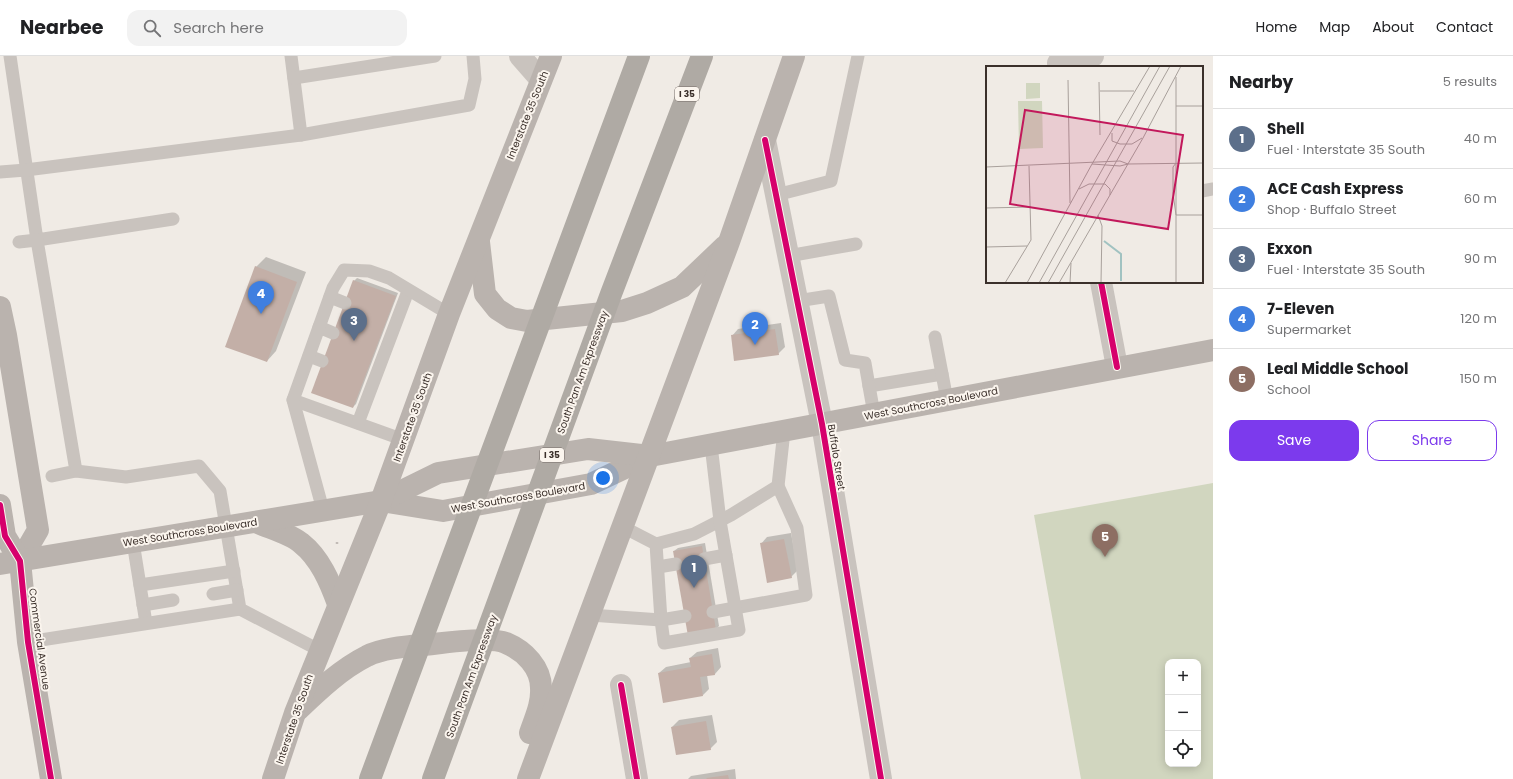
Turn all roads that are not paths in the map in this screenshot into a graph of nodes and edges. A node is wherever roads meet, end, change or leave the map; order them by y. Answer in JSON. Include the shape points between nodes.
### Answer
{"nodes":[{"id":1,"x":10,"y":56,"type":"edge"},
{"id":2,"x":291,"y":56,"type":"edge"},
{"id":3,"x":435,"y":56,"type":"edge"},
{"id":4,"x":473,"y":56,"type":"edge"},
{"id":5,"x":520,"y":56,"type":"edge"},
{"id":6,"x":551,"y":56,"type":"edge"},
{"id":7,"x":639,"y":56,"type":"edge"},
{"id":8,"x":702,"y":56,"type":"edge"},
{"id":9,"x":794,"y":56,"type":"edge"},
{"id":10,"x":858,"y":56,"type":"edge"},
{"id":11,"x":1093,"y":56,"type":"edge"},
{"id":12,"x":1058,"y":62,"type":"edge"},
{"id":13,"x":294,"y":78,"type":"junction"},
{"id":14,"x":541,"y":80,"type":"junction"},
{"id":15,"x":301,"y":135,"type":"junction"},
{"id":16,"x":765,"y":140,"type":"junction"},
{"id":17,"x":26,"y":170,"type":"junction"},
{"id":18,"x":0,"y":172,"type":"edge"},
{"id":19,"x":1213,"y":189,"type":"edge"},
{"id":20,"x":1203,"y":191,"type":"edge"},
{"id":21,"x":776,"y":195,"type":"junction"},
{"id":22,"x":173,"y":219,"type":"dead end"},
{"id":23,"x":478,"y":239,"type":"junction"},
{"id":24,"x":37,"y":240,"type":"junction"},
{"id":25,"x":19,"y":242,"type":"dead end"},
{"id":26,"x":729,"y":242,"type":"junction"},
{"id":27,"x":856,"y":244,"type":"dead end"},
{"id":28,"x":788,"y":256,"type":"junction"},
{"id":29,"x":1101,"y":283,"type":"edge"},
{"id":30,"x":408,"y":290,"type":"junction"},
{"id":31,"x":330,"y":297,"type":"junction"},
{"id":32,"x":345,"y":302,"type":"dead end"},
{"id":33,"x":797,"y":302,"type":"junction"},
{"id":34,"x":0,"y":307,"type":"edge"},
{"id":35,"x":449,"y":314,"type":"junction"},
{"id":36,"x":319,"y":327,"type":"junction"},
{"id":37,"x":333,"y":333,"type":"dead end"},
{"id":38,"x":935,"y":337,"type":"dead end"},
{"id":39,"x":1213,"y":350,"type":"edge"},
{"id":40,"x":309,"y":356,"type":"junction"},
{"id":41,"x":322,"y":361,"type":"dead end"},
{"id":42,"x":1117,"y":367,"type":"junction"},
{"id":43,"x":942,"y":374,"type":"junction"},
{"id":44,"x":869,"y":386,"type":"junction"},
{"id":45,"x":293,"y":400,"type":"junction"},
{"id":46,"x":947,"y":400,"type":"junction"},
{"id":47,"x":874,"y":414,"type":"junction"},
{"id":48,"x":358,"y":423,"type":"junction"},
{"id":49,"x":822,"y":424,"type":"junction"},
{"id":50,"x":784,"y":431,"type":"junction"},
{"id":51,"x":404,"y":440,"type":"junction"},
{"id":52,"x":711,"y":445,"type":"junction"},
{"id":53,"x":650,"y":456,"type":"junction"},
{"id":54,"x":76,"y":471,"type":"junction"},
{"id":55,"x":52,"y":476,"type":"dead end"},
{"id":56,"x":778,"y":486,"type":"junction"},
{"id":57,"x":381,"y":501,"type":"junction"},
{"id":58,"x":0,"y":505,"type":"edge"},
{"id":59,"x":323,"y":510,"type":"junction"},
{"id":60,"x":720,"y":521,"type":"junction"},
{"id":61,"x":256,"y":522,"type":"junction"},
{"id":62,"x":227,"y":526,"type":"junction"},
{"id":63,"x":623,"y":527,"type":"junction"},
{"id":64,"x":133,"y":542,"type":"junction"},
{"id":65,"x":656,"y":544,"type":"junction"},
{"id":66,"x":726,"y":555,"type":"junction"},
{"id":67,"x":704,"y":559,"type":"dead end"},
{"id":68,"x":10,"y":562,"type":"edge"},
{"id":69,"x":676,"y":564,"type":"dead end"},
{"id":70,"x":658,"y":567,"type":"junction"},
{"id":71,"x":234,"y":571,"type":"junction"},
{"id":72,"x":140,"y":585,"type":"junction"},
{"id":73,"x":237,"y":590,"type":"junction"},
{"id":74,"x":213,"y":594,"type":"dead end"},
{"id":75,"x":173,"y":600,"type":"dead end"},
{"id":76,"x":338,"y":604,"type":"junction"},
{"id":77,"x":143,"y":605,"type":"junction"},
{"id":78,"x":735,"y":608,"type":"junction"},
{"id":79,"x":240,"y":609,"type":"junction"},
{"id":80,"x":713,"y":612,"type":"dead end"},
{"id":81,"x":590,"y":615,"type":"junction"},
{"id":82,"x":685,"y":616,"type":"dead end"},
{"id":83,"x":661,"y":620,"type":"junction"},
{"id":84,"x":146,"y":623,"type":"junction"},
{"id":85,"x":28,"y":642,"type":"junction"},
{"id":86,"x":319,"y":650,"type":"junction"},
{"id":87,"x":621,"y":685,"type":"dead end"},
{"id":88,"x":295,"y":713,"type":"junction"},
{"id":89,"x":51,"y":779,"type":"edge"},
{"id":90,"x":273,"y":779,"type":"edge"},
{"id":91,"x":370,"y":779,"type":"edge"},
{"id":92,"x":433,"y":779,"type":"edge"},
{"id":93,"x":514,"y":779,"type":"edge"},
{"id":94,"x":528,"y":779,"type":"edge"},
{"id":95,"x":637,"y":779,"type":"edge"},
{"id":96,"x":881,"y":779,"type":"edge"}],
"edges":[{"from":1,"to":17,"type":"lane"},
{"from":2,"to":13,"type":"lane"},
{"from":3,"to":13,"type":"lane"},
{"from":4,"to":15,"type":"lane","via":[[475,79],[469,105]]},
{"from":5,"to":14,"type":"street"},
{"from":6,"to":14,"type":"main road","name":"Interstate 35 South"},
{"from":7,"to":91,"type":"highway"},
{"from":8,"to":92,"type":"highway","name":"South Pan Am Expressway","number":"I 35"},
{"from":9,"to":16,"type":"main road"},
{"from":10,"to":21,"type":"lane","via":[[831,181]]},
{"from":11,"to":12,"type":"street"},
{"from":13,"to":15,"type":"lane"},
{"from":14,"to":23,"type":"main road","name":"Interstate 35 South"},
{"from":15,"to":17,"type":"lane"},
{"from":16,"to":21,"type":"street","name":"Buffalo Street"},
{"from":16,"to":26,"type":"main road"},
{"from":17,"to":18,"type":"lane"},
{"from":17,"to":24,"type":"lane"},
{"from":19,"to":20,"type":"lane"},
{"from":21,"to":28,"type":"street","name":"Buffalo Street"},
{"from":22,"to":24,"type":"lane"},
{"from":23,"to":26,"type":"main road","via":[[485,294],[497,309],[511,318],[527,321],[622,311],[647,303],[682,287]]},
{"from":23,"to":35,"type":"main road","name":"Interstate 35 South"},
{"from":24,"to":25,"type":"lane"},
{"from":24,"to":54,"type":"lane"},
{"from":26,"to":53,"type":"main road"},
{"from":27,"to":28,"type":"lane"},
{"from":28,"to":33,"type":"street","name":"Buffalo Street"},
{"from":29,"to":42,"type":"street"},
{"from":30,"to":31,"type":"lane","via":[[389,278],[369,271],[344,270]]},
{"from":30,"to":35,"type":"lane"},
{"from":30,"to":48,"type":"lane","via":[[391,322],[369,380]]},
{"from":31,"to":32,"type":"lane"},
{"from":31,"to":36,"type":"lane"},
{"from":33,"to":44,"type":"lane","via":[[829,296],[845,360],[865,363]]},
{"from":33,"to":49,"type":"street","name":"Buffalo Street"},
{"from":34,"to":68,"type":"main road","via":[[38,530]]},
{"from":35,"to":51,"type":"main road","name":"Interstate 35 South"},
{"from":36,"to":37,"type":"lane"},
{"from":36,"to":40,"type":"lane"},
{"from":38,"to":43,"type":"lane"},
{"from":39,"to":42,"type":"main road","name":"West Southcross Boulevard"},
{"from":40,"to":41,"type":"lane"},
{"from":40,"to":45,"type":"lane"},
{"from":42,"to":46,"type":"main road","name":"West Southcross Boulevard"},
{"from":43,"to":44,"type":"lane"},
{"from":43,"to":46,"type":"lane"},
{"from":44,"to":47,"type":"lane"},
{"from":45,"to":48,"type":"lane"},
{"from":45,"to":59,"type":"lane"},
{"from":46,"to":47,"type":"main road","name":"West Southcross Boulevard"},
{"from":47,"to":49,"type":"main road","name":"West Southcross Boulevard"},
{"from":48,"to":51,"type":"lane"},
{"from":49,"to":50,"type":"main road","name":"West Southcross Boulevard"},
{"from":49,"to":96,"type":"street","name":"Buffalo Street"},
{"from":50,"to":52,"type":"main road","name":"West Southcross Boulevard"},
{"from":50,"to":56,"type":"lane"},
{"from":51,"to":57,"type":"main road","name":"Interstate 35 South"},
{"from":52,"to":53,"type":"main road","name":"West Southcross Boulevard"},
{"from":52,"to":60,"type":"lane"},
{"from":53,"to":57,"type":"main road","name":"West Southcross Boulevard","via":[[588,449],[438,473]]},
{"from":53,"to":57,"type":"main road","name":"West Southcross Boulevard","via":[[591,484],[443,511]]},
{"from":53,"to":63,"type":"main road"},
{"from":54,"to":55,"type":"lane"},
{"from":54,"to":62,"type":"lane","via":[[126,477],[199,466],[220,491]]},
{"from":56,"to":60,"type":"lane"},
{"from":56,"to":78,"type":"lane","via":[[796,528],[806,595]]},
{"from":57,"to":59,"type":"main road","name":"West Southcross Boulevard"},
{"from":57,"to":76,"type":"main road","name":"Interstate 35 South"},
{"from":58,"to":68,"type":"main road","name":"Commercial Avenue"},
{"from":59,"to":61,"type":"main road","name":"West Southcross Boulevard"},
{"from":60,"to":65,"type":"lane","via":[[694,534]]},
{"from":60,"to":66,"type":"lane"},
{"from":61,"to":62,"type":"main road","name":"West Southcross Boulevard"},
{"from":61,"to":76,"type":"main road","via":[[301,542],[315,557],[330,582]]},
{"from":62,"to":64,"type":"main road","name":"West Southcross Boulevard"},
{"from":62,"to":71,"type":"lane"},
{"from":63,"to":65,"type":"lane"},
{"from":63,"to":81,"type":"main road"},
{"from":64,"to":68,"type":"main road","name":"West Southcross Boulevard"},
{"from":64,"to":72,"type":"lane"},
{"from":65,"to":70,"type":"lane"},
{"from":66,"to":67,"type":"lane"},
{"from":66,"to":78,"type":"lane"},
{"from":68,"to":85,"type":"main road","name":"Commercial Avenue"},
{"from":69,"to":70,"type":"lane"},
{"from":70,"to":83,"type":"lane"},
{"from":71,"to":72,"type":"lane"},
{"from":71,"to":73,"type":"lane"},
{"from":72,"to":77,"type":"lane"},
{"from":73,"to":74,"type":"lane"},
{"from":73,"to":79,"type":"lane"},
{"from":75,"to":77,"type":"lane"},
{"from":76,"to":86,"type":"main road","name":"Interstate 35 South"},
{"from":77,"to":84,"type":"lane"},
{"from":78,"to":80,"type":"lane"},
{"from":78,"to":83,"type":"lane","via":[[739,630],[672,642],[664,643]]},
{"from":79,"to":84,"type":"lane"},
{"from":79,"to":86,"type":"lane"},
{"from":81,"to":83,"type":"lane"},
{"from":81,"to":94,"type":"main road"},
{"from":82,"to":83,"type":"lane"},
{"from":84,"to":85,"type":"lane"},
{"from":85,"to":89,"type":"main road","name":"Commercial Avenue"},
{"from":86,"to":88,"type":"main road","name":"Interstate 35 South"},
{"from":87,"to":95,"type":"street"},
{"from":88,"to":90,"type":"main road","name":"Interstate 35 South"},
{"from":88,"to":93,"type":"main road","via":[[329,682],[368,655],[392,649],[462,641],[505,642],[526,655],[537,670],[541,688],[539,707]]}]}
